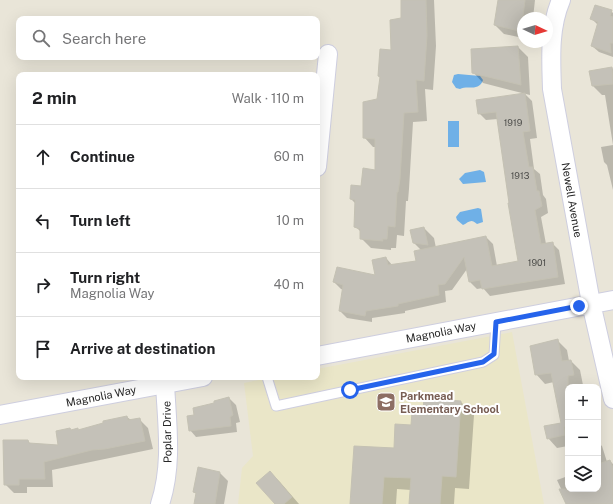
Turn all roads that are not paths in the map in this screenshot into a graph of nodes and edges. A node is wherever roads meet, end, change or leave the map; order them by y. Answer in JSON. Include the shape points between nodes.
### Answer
{"nodes":[{"id":1,"x":561,"y":0,"type":"edge"},
{"id":2,"x":328,"y":54,"type":"dead end"},
{"id":3,"x":320,"y":136,"type":"edge"},
{"id":4,"x":613,"y":300,"type":"edge"},
{"id":5,"x":591,"y":303,"type":"junction"},
{"id":6,"x":496,"y":322,"type":"junction"},
{"id":7,"x":320,"y":355,"type":"edge"},
{"id":8,"x":187,"y":380,"type":"edge"},
{"id":9,"x":268,"y":380,"type":"edge"},
{"id":10,"x":165,"y":384,"type":"junction"},
{"id":11,"x":613,"y":399,"type":"edge"},
{"id":12,"x":0,"y":415,"type":"edge"},
{"id":13,"x":160,"y":504,"type":"edge"}],
"edges":[{"from":1,"to":5,"type":"street","name":"Newell Avenue","via":[[552,32],[552,89]]},
{"from":2,"to":3,"type":"street"},
{"from":4,"to":5,"type":"street","name":"Magnolia Way"},
{"from":5,"to":6,"type":"street","name":"Magnolia Way"},
{"from":5,"to":11,"type":"street","name":"Newell Avenue"},
{"from":6,"to":7,"type":"street","name":"Magnolia Way"},
{"from":6,"to":9,"type":"lane","via":[[494,354],[483,362],[276,406]]},
{"from":8,"to":10,"type":"street","name":"Magnolia Way"},
{"from":10,"to":12,"type":"street","name":"Magnolia Way"},
{"from":10,"to":13,"type":"street","name":"Poplar Drive","via":[[169,455],[165,490]]}]}
